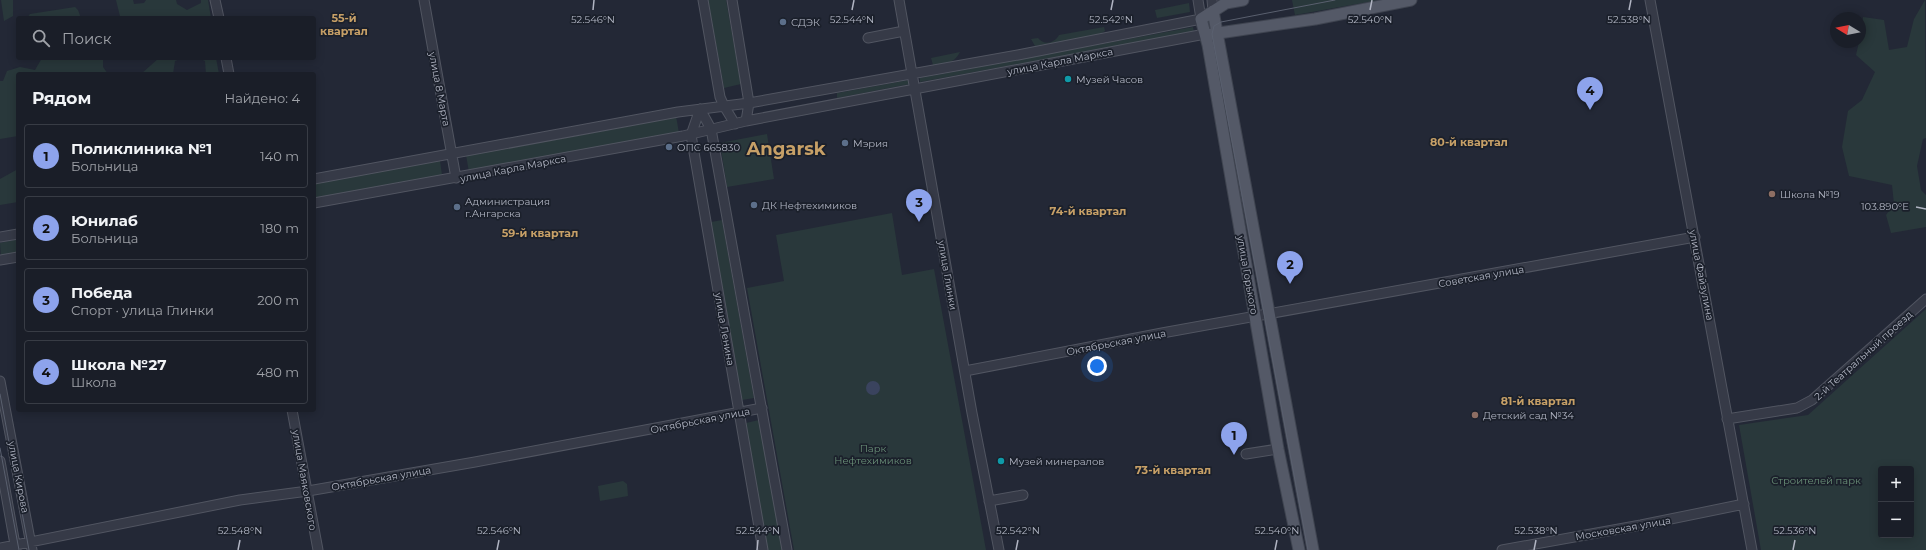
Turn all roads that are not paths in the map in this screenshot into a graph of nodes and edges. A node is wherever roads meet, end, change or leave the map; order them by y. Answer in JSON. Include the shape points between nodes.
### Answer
{"nodes":[{"id":1,"x":215,"y":0,"type":"edge"},
{"id":2,"x":424,"y":0,"type":"edge"},
{"id":3,"x":703,"y":0,"type":"edge"},
{"id":4,"x":732,"y":0,"type":"edge"},
{"id":5,"x":899,"y":0,"type":"edge"},
{"id":6,"x":1198,"y":0,"type":"edge"},
{"id":7,"x":1242,"y":0,"type":"edge"},
{"id":8,"x":1411,"y":0,"type":"edge"},
{"id":9,"x":1650,"y":0,"type":"edge"},
{"id":10,"x":1213,"y":5,"type":"edge"},
{"id":11,"x":219,"y":16,"type":"edge"},
{"id":12,"x":1202,"y":19,"type":"junction"},
{"id":13,"x":904,"y":31,"type":"junction"},
{"id":14,"x":1205,"y":34,"type":"junction"},
{"id":15,"x":1218,"y":34,"type":"junction"},
{"id":16,"x":868,"y":38,"type":"dead end"},
{"id":17,"x":226,"y":60,"type":"edge"},
{"id":18,"x":229,"y":72,"type":"edge"},
{"id":19,"x":913,"y":74,"type":"junction"},
{"id":20,"x":916,"y":89,"type":"junction"},
{"id":21,"x":749,"y":104,"type":"junction"},
{"id":22,"x":724,"y":106,"type":"junction"},
{"id":23,"x":700,"y":109,"type":"junction"},
{"id":24,"x":746,"y":121,"type":"junction"},
{"id":25,"x":735,"y":124,"type":"junction"},
{"id":26,"x":711,"y":129,"type":"junction"},
{"id":27,"x":691,"y":135,"type":"junction"},
{"id":28,"x":452,"y":155,"type":"junction"},
{"id":29,"x":456,"y":178,"type":"junction"},
{"id":30,"x":316,"y":179,"type":"edge"},
{"id":31,"x":316,"y":204,"type":"edge"},
{"id":32,"x":16,"y":234,"type":"edge"},
{"id":33,"x":0,"y":237,"type":"edge"},
{"id":34,"x":1695,"y":237,"type":"junction"},
{"id":35,"x":16,"y":257,"type":"edge"},
{"id":36,"x":0,"y":260,"type":"edge"},
{"id":37,"x":1926,"y":299,"type":"edge"},
{"id":38,"x":1268,"y":314,"type":"junction"},
{"id":39,"x":1256,"y":317,"type":"junction"},
{"id":40,"x":965,"y":371,"type":"junction"},
{"id":41,"x":0,"y":381,"type":"edge"},
{"id":42,"x":762,"y":408,"type":"junction"},
{"id":43,"x":292,"y":412,"type":"edge"},
{"id":44,"x":740,"y":412,"type":"junction"},
{"id":45,"x":1727,"y":419,"type":"junction"},
{"id":46,"x":1278,"y":449,"type":"junction"},
{"id":47,"x":1246,"y":454,"type":"dead end"},
{"id":48,"x":0,"y":461,"type":"edge"},
{"id":49,"x":308,"y":491,"type":"junction"},
{"id":50,"x":1023,"y":495,"type":"dead end"},
{"id":51,"x":989,"y":502,"type":"junction"},
{"id":52,"x":1744,"y":504,"type":"junction"},
{"id":53,"x":31,"y":546,"type":"edge"},
{"id":54,"x":16,"y":547,"type":"edge"},
{"id":55,"x":0,"y":548,"type":"edge"},
{"id":56,"x":318,"y":550,"type":"edge"},
{"id":57,"x":763,"y":550,"type":"edge"},
{"id":58,"x":787,"y":550,"type":"edge"},
{"id":59,"x":999,"y":550,"type":"edge"},
{"id":60,"x":1300,"y":550,"type":"edge"},
{"id":61,"x":1312,"y":550,"type":"edge"},
{"id":62,"x":1502,"y":550,"type":"edge"},
{"id":63,"x":1752,"y":550,"type":"edge"}],
"edges":[{"from":1,"to":11,"type":"street"},
{"from":2,"to":28,"type":"street","name":"улица 8 Марта"},
{"from":3,"to":22,"type":"street"},
{"from":4,"to":21,"type":"street"},
{"from":5,"to":13,"type":"street","name":"улица Глинки"},
{"from":6,"to":12,"type":"street","name":"улица Горького"},
{"from":7,"to":10,"type":"main road","name":"улица Карла Маркса"},
{"from":8,"to":15,"type":"main road","name":"улица Карла Маркса","via":[[1315,19]]},
{"from":9,"to":34,"type":"street","name":"улица Файзулина"},
{"from":10,"to":12,"type":"main road","name":"улица Карла Маркса"},
{"from":10,"to":15,"type":"main road","name":"улица Горького"},
{"from":12,"to":14,"type":"main road","name":"улица Горького"},
{"from":12,"to":19,"type":"street","name":"улица Карла Маркса"},
{"from":13,"to":16,"type":"street"},
{"from":13,"to":19,"type":"street","name":"улица Глинки"},
{"from":14,"to":15,"type":"main road","name":"улица Карла Маркса"},
{"from":14,"to":20,"type":"street","name":"улица Карла Маркса"},
{"from":14,"to":39,"type":"main road","name":"улица Горького"},
{"from":15,"to":38,"type":"main road","name":"улица Горького"},
{"from":17,"to":18,"type":"street"},
{"from":19,"to":20,"type":"street","name":"улица Глинки"},
{"from":19,"to":21,"type":"street","name":"улица Карла Маркса"},
{"from":20,"to":24,"type":"street","name":"улица Карла Маркса"},
{"from":20,"to":40,"type":"street","name":"улица Глинки"},
{"from":21,"to":22,"type":"street","name":"улица Карла Маркса"},
{"from":21,"to":24,"type":"street"},
{"from":22,"to":23,"type":"street","name":"улица Карла Маркса"},
{"from":22,"to":25,"type":"street"},
{"from":23,"to":26,"type":"street"},
{"from":23,"to":27,"type":"street","name":"улица Ленина"},
{"from":23,"to":28,"type":"street","name":"улица Карла Маркса"},
{"from":24,"to":25,"type":"street","name":"улица Карла Маркса"},
{"from":25,"to":26,"type":"street","name":"улица Карла Маркса"},
{"from":26,"to":27,"type":"street","name":"улица Карла Маркса"},
{"from":26,"to":42,"type":"street","name":"улица Ленина"},
{"from":27,"to":29,"type":"street","name":"улица Карла Маркса"},
{"from":27,"to":44,"type":"street","name":"улица Ленина"},
{"from":28,"to":29,"type":"street","name":"улица 8 Марта"},
{"from":28,"to":30,"type":"street","name":"улица Карла Маркса"},
{"from":29,"to":31,"type":"street","name":"улица Карла Маркса"},
{"from":32,"to":33,"type":"street"},
{"from":34,"to":38,"type":"street","name":"Советская улица"},
{"from":34,"to":45,"type":"street","name":"улица Файзулина"},
{"from":35,"to":36,"type":"street"},
{"from":37,"to":45,"type":"street","name":"2-й Театральный проезд","via":[[1812,400],[1797,408]]},
{"from":38,"to":39,"type":"street","name":"Октябрьская улица"},
{"from":38,"to":61,"type":"main road","name":"улица Горького"},
{"from":39,"to":40,"type":"street","name":"Октябрьская улица"},
{"from":39,"to":46,"type":"main road","name":"улица Горького"},
{"from":40,"to":51,"type":"street","name":"улица Глинки"},
{"from":41,"to":53,"type":"street","name":"улица Кирова"},
{"from":42,"to":44,"type":"street","name":"Октябрьская улица"},
{"from":42,"to":58,"type":"street","name":"улица Ленина"},
{"from":43,"to":49,"type":"street","name":"улица Маяковского"},
{"from":44,"to":49,"type":"street","name":"Октябрьская улица"},
{"from":44,"to":57,"type":"street","name":"улица Ленина"},
{"from":45,"to":52,"type":"street","name":"улица Файзулина"},
{"from":46,"to":47,"type":"street"},
{"from":46,"to":60,"type":"main road","name":"улица Горького"},
{"from":48,"to":54,"type":"street","name":"улица Кирова"},
{"from":49,"to":53,"type":"street","name":"Октябрьская улица","via":[[240,500]]},
{"from":49,"to":56,"type":"street","name":"улица Маяковского"},
{"from":50,"to":51,"type":"street"},
{"from":51,"to":59,"type":"street","name":"улица Глинки"},
{"from":52,"to":62,"type":"street","name":"Московская улица"},
{"from":52,"to":63,"type":"street","name":"улица Файзулина"},
{"from":53,"to":54,"type":"street","name":"Октябрьская улица"},
{"from":54,"to":55,"type":"street","name":"Октябрьская улица"}]}
